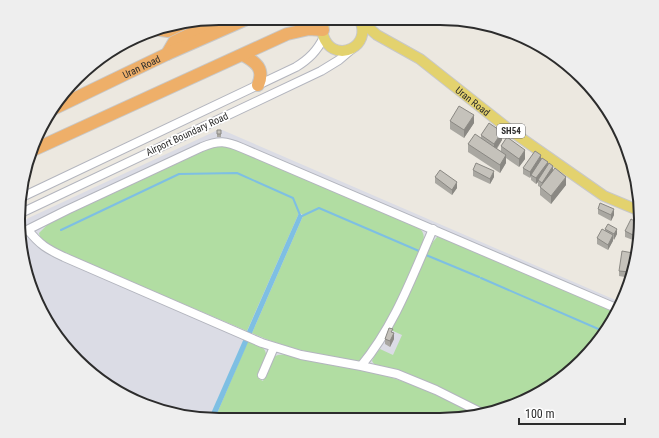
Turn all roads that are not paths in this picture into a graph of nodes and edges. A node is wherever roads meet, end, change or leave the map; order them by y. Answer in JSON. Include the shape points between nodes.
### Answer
{"nodes":[{"id":1,"x":209,"y":25,"type":"edge"},
{"id":2,"x":233,"y":25,"type":"edge"},
{"id":3,"x":362,"y":25,"type":"edge"},
{"id":4,"x":366,"y":25,"type":"edge"},
{"id":5,"x":324,"y":26,"type":"edge"},
{"id":6,"x":387,"y":41,"type":"junction"},
{"id":7,"x":355,"y":47,"type":"junction"},
{"id":8,"x":167,"y":54,"type":"junction"},
{"id":9,"x":243,"y":55,"type":"junction"},
{"id":10,"x":258,"y":85,"type":"junction"},
{"id":11,"x":63,"y":104,"type":"edge"},
{"id":12,"x":39,"y":147,"type":"edge"},
{"id":13,"x":27,"y":195,"type":"edge"},
{"id":14,"x":634,"y":208,"type":"edge"},
{"id":15,"x":25,"y":211,"type":"edge"},
{"id":16,"x":433,"y":229,"type":"junction"},
{"id":17,"x":25,"y":231,"type":"edge"},
{"id":18,"x":613,"y":307,"type":"edge"},
{"id":19,"x":274,"y":347,"type":"junction"},
{"id":20,"x":362,"y":366,"type":"junction"},
{"id":21,"x":262,"y":375,"type":"dead end"},
{"id":22,"x":475,"y":409,"type":"edge"}],
"edges":[{"from":1,"to":8,"type":"highway","name":"Uran Road","via":[[174,42]]},
{"from":2,"to":8,"type":"highway"},
{"from":3,"to":7,"type":"main road","via":[[363,34]]},
{"from":4,"to":6,"type":"main road","name":"Uran Road"},
{"from":5,"to":7,"type":"main road","name":"Uran Road","via":[[327,43],[332,48],[346,51]]},
{"from":5,"to":9,"type":"highway","via":[[299,30]]},
{"from":5,"to":10,"type":"street","name":"Airport Boundary Road","via":[[316,50],[307,60]]},
{"from":6,"to":7,"type":"main road","name":"Uran Road","via":[[365,41]]},
{"from":6,"to":14,"type":"main road","name":"Uran Road","number":"SH54","via":[[420,59],[511,131],[604,196]]},
{"from":7,"to":15,"type":"street","name":"Airport Boundary Road","via":[[321,72]]},
{"from":8,"to":11,"type":"highway","name":"Uran Road"},
{"from":9,"to":10,"type":"highway","via":[[260,70],[261,78]]},
{"from":9,"to":12,"type":"highway"},
{"from":10,"to":13,"type":"street","name":"Airport Boundary Road"},
{"from":16,"to":17,"type":"street","via":[[242,148],[219,141]]},
{"from":16,"to":18,"type":"street"},
{"from":16,"to":20,"type":"street","via":[[389,326]]},
{"from":17,"to":19,"type":"street","via":[[53,252]]},
{"from":19,"to":20,"type":"street","via":[[301,356]]},
{"from":19,"to":21,"type":"street"},
{"from":20,"to":22,"type":"street","via":[[413,380]]}]}
